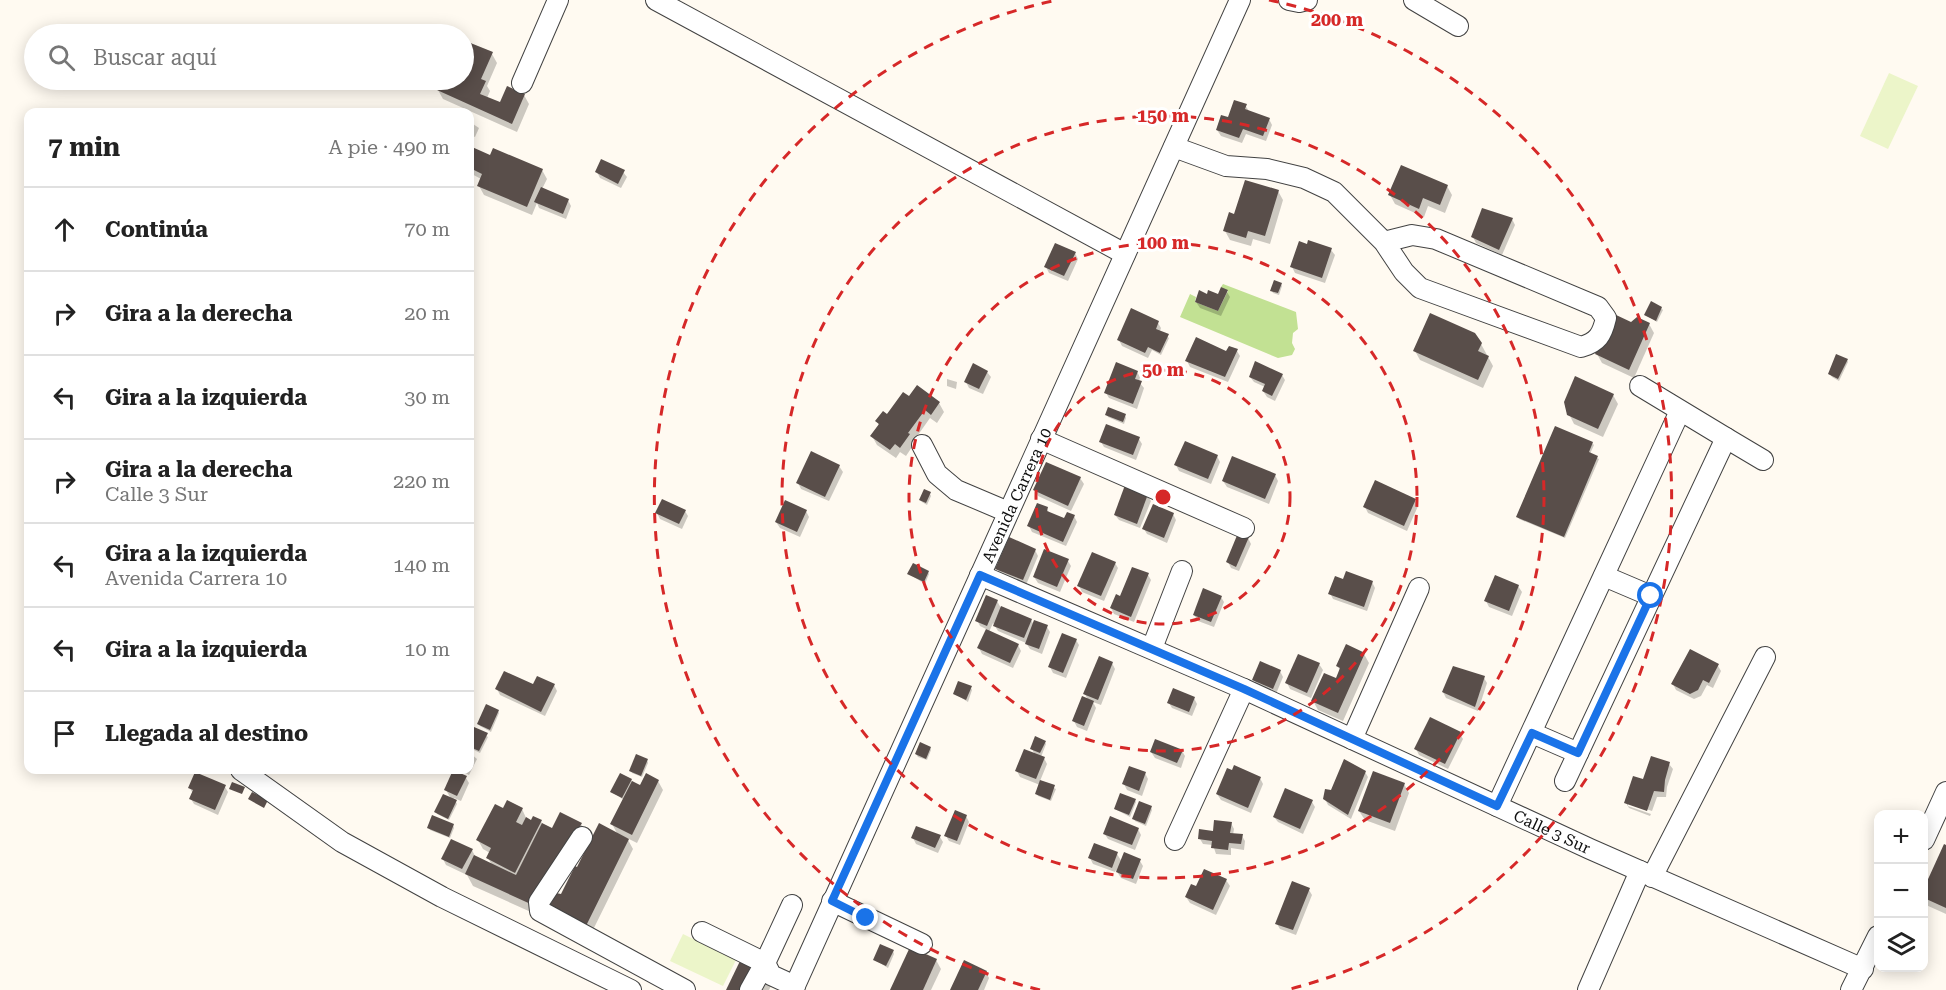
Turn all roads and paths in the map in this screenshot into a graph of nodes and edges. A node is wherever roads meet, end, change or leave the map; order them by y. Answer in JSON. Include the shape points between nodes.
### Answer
{"nodes":[{"id":1,"x":558,"y":0,"type":"edge"},
{"id":2,"x":656,"y":0,"type":"edge"},
{"id":3,"x":1240,"y":0,"type":"edge"},
{"id":4,"x":1289,"y":0,"type":"edge"},
{"id":5,"x":1307,"y":0,"type":"edge"},
{"id":6,"x":1414,"y":0,"type":"edge"},
{"id":7,"x":1458,"y":26,"type":"dead end"},
{"id":8,"x":522,"y":83,"type":"dead end"},
{"id":9,"x":1174,"y":147,"type":"junction"},
{"id":10,"x":1384,"y":242,"type":"junction"},
{"id":11,"x":1125,"y":255,"type":"junction"},
{"id":12,"x":1640,"y":386,"type":"dead end"},
{"id":13,"x":1680,"y":411,"type":"junction"},
{"id":14,"x":1726,"y":438,"type":"junction"},
{"id":15,"x":1041,"y":439,"type":"junction"},
{"id":16,"x":922,"y":445,"type":"dead end"},
{"id":17,"x":1763,"y":460,"type":"dead end"},
{"id":18,"x":1008,"y":512,"type":"junction"},
{"id":19,"x":1244,"y":528,"type":"dead end"},
{"id":20,"x":1182,"y":571,"type":"dead end"},
{"id":21,"x":980,"y":575,"type":"junction"},
{"id":22,"x":1604,"y":576,"type":"junction"},
{"id":23,"x":1419,"y":588,"type":"dead end"},
{"id":24,"x":1651,"y":596,"type":"junction"},
{"id":25,"x":1152,"y":648,"type":"junction"},
{"id":26,"x":1765,"y":657,"type":"dead end"},
{"id":27,"x":1244,"y":689,"type":"junction"},
{"id":28,"x":1532,"y":733,"type":"junction"},
{"id":29,"x":1352,"y":739,"type":"junction"},
{"id":30,"x":1578,"y":753,"type":"junction"},
{"id":31,"x":247,"y":774,"type":"edge"},
{"id":32,"x":1565,"y":781,"type":"dead end"},
{"id":33,"x":1946,"y":792,"type":"edge"},
{"id":34,"x":1497,"y":806,"type":"junction"},
{"id":35,"x":1928,"y":830,"type":"edge"},
{"id":36,"x":582,"y":837,"type":"dead end"},
{"id":37,"x":1175,"y":840,"type":"dead end"},
{"id":38,"x":1646,"y":874,"type":"junction"},
{"id":39,"x":832,"y":901,"type":"junction"},
{"id":40,"x":792,"y":905,"type":"dead end"},
{"id":41,"x":702,"y":932,"type":"dead end"},
{"id":42,"x":922,"y":944,"type":"dead end"},
{"id":43,"x":1874,"y":945,"type":"edge"},
{"id":44,"x":765,"y":963,"type":"junction"},
{"id":45,"x":1863,"y":969,"type":"junction"},
{"id":46,"x":794,"y":988,"type":"edge"},
{"id":47,"x":632,"y":990,"type":"edge"},
{"id":48,"x":685,"y":990,"type":"edge"},
{"id":49,"x":750,"y":990,"type":"edge"},
{"id":50,"x":1588,"y":990,"type":"edge"},
{"id":51,"x":1851,"y":990,"type":"edge"}],
"edges":[{"from":1,"to":8,"type":"street"},
{"from":2,"to":11,"type":"street"},
{"from":3,"to":9,"type":"street","name":"Avenida Carrera 10"},
{"from":4,"to":5,"type":"street"},
{"from":6,"to":7,"type":"street"},
{"from":9,"to":10,"type":"street","via":[[1226,166],[1267,169],[1304,178],[1334,192]]},
{"from":9,"to":11,"type":"street","name":"Avenida Carrera 10"},
{"from":10,"to":10,"type":"street","via":[[1420,288],[1581,348],[1594,343],[1602,333],[1606,318],[1598,307],[1436,239],[1413,235]]},
{"from":11,"to":15,"type":"street","name":"Avenida Carrera 10"},
{"from":12,"to":13,"type":"street"},
{"from":13,"to":14,"type":"street"},
{"from":13,"to":22,"type":"street"},
{"from":14,"to":17,"type":"street"},
{"from":14,"to":24,"type":"street"},
{"from":15,"to":18,"type":"street","name":"Avenida Carrera 10"},
{"from":15,"to":19,"type":"street"},
{"from":16,"to":18,"type":"street","via":[[937,474],[956,490]]},
{"from":18,"to":21,"type":"street","name":"Avenida Carrera 10"},
{"from":20,"to":25,"type":"street"},
{"from":21,"to":25,"type":"street","name":"Calle 3 Sur"},
{"from":21,"to":39,"type":"street","name":"Avenida Carrera 10"},
{"from":22,"to":24,"type":"street"},
{"from":22,"to":28,"type":"street"},
{"from":23,"to":29,"type":"street"},
{"from":24,"to":30,"type":"street"},
{"from":25,"to":27,"type":"street","name":"Calle 3 Sur"},
{"from":26,"to":38,"type":"street"},
{"from":27,"to":29,"type":"street","name":"Calle 3 Sur"},
{"from":27,"to":37,"type":"street"},
{"from":28,"to":30,"type":"street"},
{"from":28,"to":34,"type":"street"},
{"from":29,"to":34,"type":"street","name":"Calle 3 Sur"},
{"from":30,"to":32,"type":"street"},
{"from":31,"to":47,"type":"street","via":[[342,842],[442,897]]},
{"from":33,"to":35,"type":"street"},
{"from":34,"to":38,"type":"street","name":"Calle 3 Sur"},
{"from":36,"to":48,"type":"street","via":[[539,902],[540,911]]},
{"from":38,"to":45,"type":"street","name":"Calle 3 Sur","via":[[1795,930]]},
{"from":38,"to":50,"type":"street"},
{"from":39,"to":42,"type":"street"},
{"from":39,"to":46,"type":"street","name":"Avenida Carrera 10"},
{"from":40,"to":44,"type":"street"},
{"from":41,"to":44,"type":"street"},
{"from":43,"to":45,"type":"street"},
{"from":44,"to":46,"type":"street","via":[[771,975]]},
{"from":44,"to":49,"type":"street"},
{"from":45,"to":51,"type":"street"}]}
